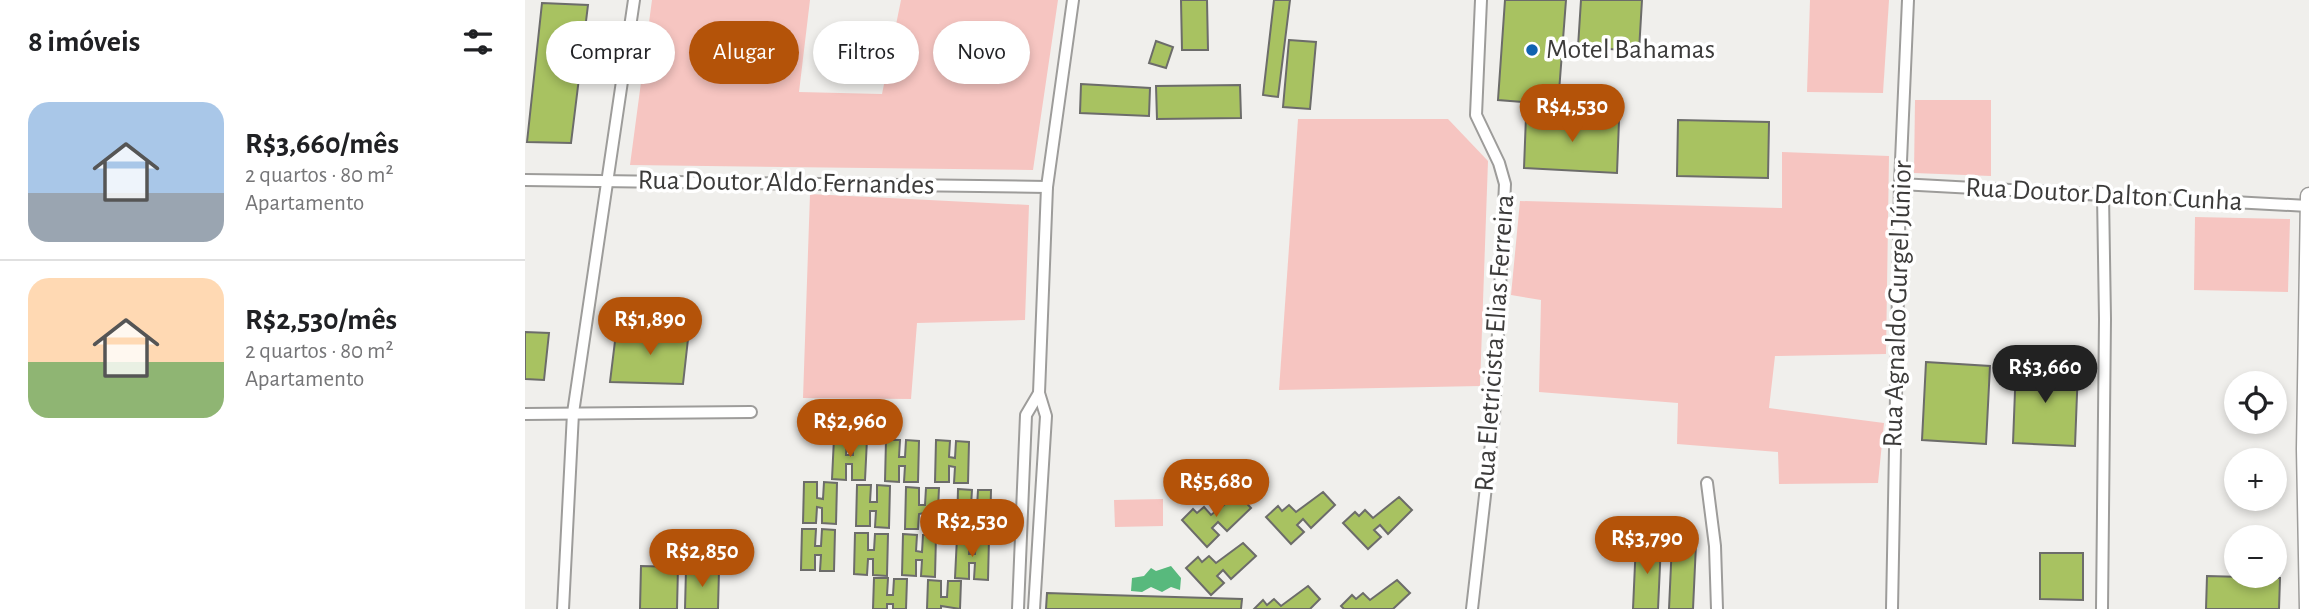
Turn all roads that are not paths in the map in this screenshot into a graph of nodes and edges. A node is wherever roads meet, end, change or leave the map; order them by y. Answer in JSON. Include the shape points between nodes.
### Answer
{"nodes":[{"id":1,"x":634,"y":0,"type":"edge"},
{"id":2,"x":1073,"y":0,"type":"edge"},
{"id":3,"x":1482,"y":0,"type":"edge"},
{"id":4,"x":1908,"y":0,"type":"edge"},
{"id":5,"x":525,"y":180,"type":"edge"},
{"id":6,"x":605,"y":180,"type":"junction"},
{"id":7,"x":1900,"y":184,"type":"junction"},
{"id":8,"x":1047,"y":187,"type":"junction"},
{"id":9,"x":2103,"y":195,"type":"junction"},
{"id":10,"x":2309,"y":196,"type":"edge"},
{"id":11,"x":2308,"y":206,"type":"edge"},
{"id":12,"x":1039,"y":393,"type":"junction"},
{"id":13,"x":751,"y":412,"type":"dead end"},
{"id":14,"x":573,"y":413,"type":"junction"},
{"id":15,"x":525,"y":414,"type":"edge"},
{"id":16,"x":1707,"y":483,"type":"dead end"},
{"id":17,"x":563,"y":609,"type":"edge"},
{"id":18,"x":1018,"y":609,"type":"edge"},
{"id":19,"x":1034,"y":609,"type":"edge"},
{"id":20,"x":1472,"y":609,"type":"edge"},
{"id":21,"x":1717,"y":609,"type":"edge"},
{"id":22,"x":1892,"y":609,"type":"edge"},
{"id":23,"x":2102,"y":609,"type":"edge"},
{"id":24,"x":2308,"y":609,"type":"edge"}],
"edges":[{"from":1,"to":6,"type":"street"},
{"from":2,"to":8,"type":"street"},
{"from":3,"to":20,"type":"street","name":"Rua Eletricista Elias Ferreira","via":[[1476,115],[1505,184],[1494,417]]},
{"from":4,"to":7,"type":"street","name":"Rua Agnaldo Gurgel Júnior"},
{"from":5,"to":6,"type":"street","name":"Rua Doutor Aldo Fernandes"},
{"from":6,"to":8,"type":"street","name":"Rua Doutor Aldo Fernandes"},
{"from":6,"to":14,"type":"street"},
{"from":7,"to":9,"type":"street","name":"Rua Doutor Dalton Cunha"},
{"from":7,"to":22,"type":"street","name":"Rua Agnaldo Gurgel Júnior"},
{"from":8,"to":12,"type":"street"},
{"from":9,"to":11,"type":"street","name":"Rua Doutor Dalton Cunha"},
{"from":9,"to":23,"type":"street"},
{"from":10,"to":11,"type":"main road"},
{"from":11,"to":24,"type":"main road"},
{"from":12,"to":18,"type":"street","via":[[1026,415]]},
{"from":12,"to":19,"type":"street","via":[[1046,416]]},
{"from":13,"to":14,"type":"street"},
{"from":14,"to":15,"type":"street"},
{"from":14,"to":17,"type":"street"},
{"from":16,"to":21,"type":"street"}]}
